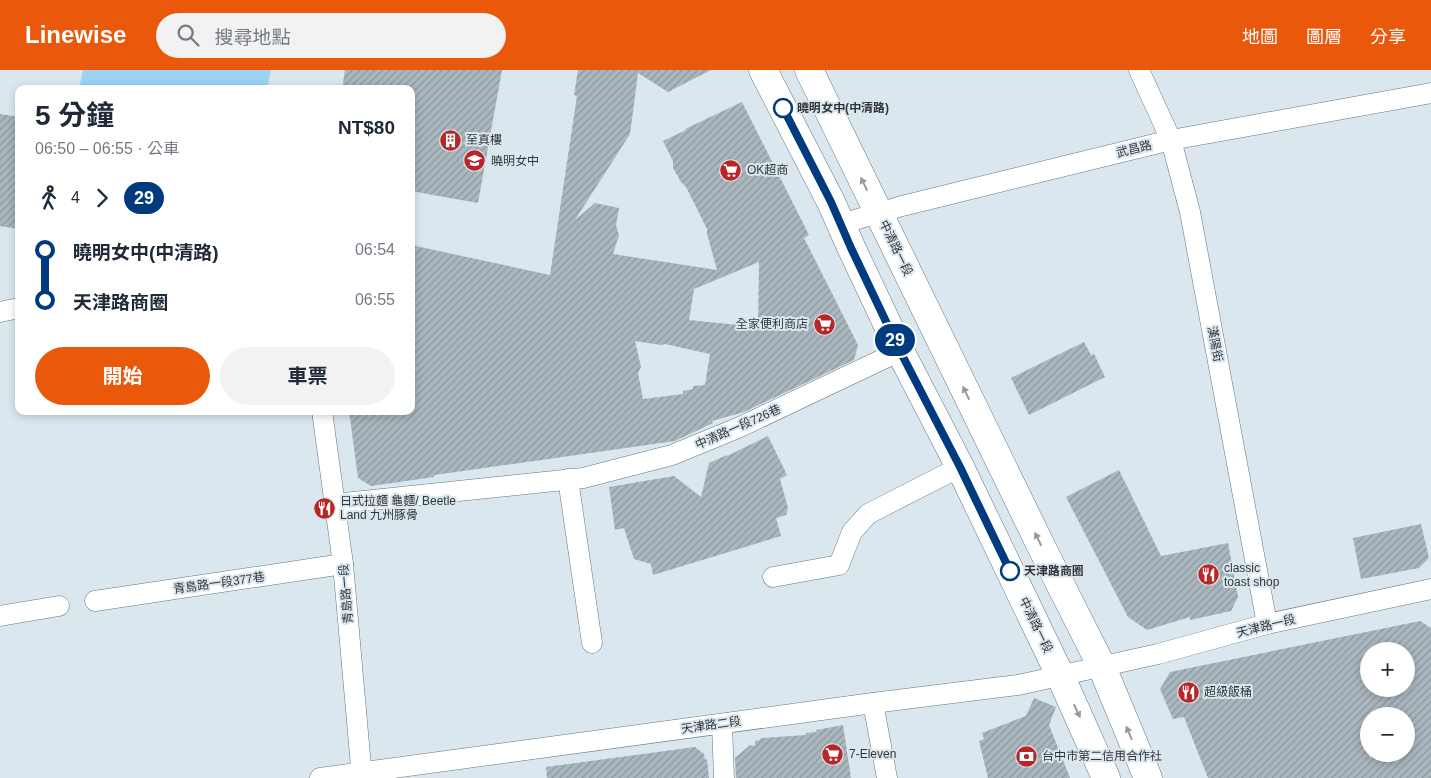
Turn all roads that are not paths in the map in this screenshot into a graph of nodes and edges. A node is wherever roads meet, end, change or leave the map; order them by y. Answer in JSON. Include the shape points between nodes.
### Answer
{"nodes":[{"id":1,"x":763,"y":70,"type":"edge"},
{"id":2,"x":809,"y":70,"type":"edge"},
{"id":3,"x":1139,"y":70,"type":"edge"},
{"id":4,"x":1431,"y":93,"type":"edge"},
{"id":5,"x":1171,"y":140,"type":"junction"},
{"id":6,"x":878,"y":212,"type":"junction"},
{"id":7,"x":840,"y":224,"type":"junction"},
{"id":8,"x":15,"y":309,"type":"edge"},
{"id":9,"x":0,"y":312,"type":"edge"},
{"id":10,"x":900,"y":351,"type":"junction"},
{"id":11,"x":323,"y":415,"type":"edge"},
{"id":12,"x":960,"y":467,"type":"junction"},
{"id":13,"x":568,"y":479,"type":"junction"},
{"id":14,"x":335,"y":504,"type":"junction"},
{"id":15,"x":343,"y":564,"type":"junction"},
{"id":16,"x":773,"y":577,"type":"dead end"},
{"id":17,"x":1431,"y":589,"type":"edge"},
{"id":18,"x":95,"y":601,"type":"dead end"},
{"id":19,"x":59,"y":606,"type":"dead end"},
{"id":20,"x":0,"y":616,"type":"edge"},
{"id":21,"x":1267,"y":624,"type":"junction"},
{"id":22,"x":592,"y":643,"type":"dead end"},
{"id":23,"x":1102,"y":667,"type":"junction"},
{"id":24,"x":1060,"y":675,"type":"junction"},
{"id":25,"x":873,"y":703,"type":"junction"},
{"id":26,"x":722,"y":724,"type":"junction"},
{"id":27,"x":362,"y":775,"type":"edge"},
{"id":28,"x":320,"y":778,"type":"edge"},
{"id":29,"x":724,"y":778,"type":"edge"},
{"id":30,"x":887,"y":778,"type":"edge"},
{"id":31,"x":1106,"y":778,"type":"edge"},
{"id":32,"x":1148,"y":778,"type":"edge"}],
"edges":[{"from":1,"to":7,"type":"main road","name":"中清路一段"},
{"from":6,"to":2,"type":"main road","name":"中清路一段","one_way":true},
{"from":3,"to":5,"type":"street","name":"漢陽街"},
{"from":4,"to":5,"type":"street","name":"武昌路"},
{"from":5,"to":6,"type":"street","name":"武昌路"},
{"from":5,"to":21,"type":"street","name":"漢陽街","via":[[1190,212]]},
{"from":6,"to":7,"type":"street","name":"武昌路"},
{"from":23,"to":6,"type":"main road","name":"中清路一段","one_way":true},
{"from":7,"to":10,"type":"main road","name":"中清路一段"},
{"from":8,"to":9,"type":"street"},
{"from":10,"to":12,"type":"main road","name":"中清路一段"},
{"from":10,"to":13,"type":"street","name":"中清路一段726巷","via":[[740,427],[672,455]]},
{"from":11,"to":14,"type":"street","name":"青島路一段"},
{"from":12,"to":16,"type":"street","via":[[868,514],[852,532],[839,565]]},
{"from":12,"to":24,"type":"main road","name":"中清路一段"},
{"from":13,"to":14,"type":"street","name":"中清路一段726巷"},
{"from":13,"to":22,"type":"street"},
{"from":14,"to":15,"type":"street","name":"青島路一段"},
{"from":15,"to":18,"type":"street","name":"青島路一段377巷"},
{"from":15,"to":27,"type":"street","name":"青島路一段"},
{"from":17,"to":21,"type":"street","name":"天津路一段"},
{"from":19,"to":20,"type":"street"},
{"from":21,"to":23,"type":"street","name":"天津路一段"},
{"from":23,"to":24,"type":"street","name":"天津路二段"},
{"from":32,"to":23,"type":"main road","name":"中清路一段","one_way":true},
{"from":24,"to":25,"type":"street","name":"天津路二段","via":[[1018,685]]},
{"from":24,"to":31,"type":"main road","name":"中清路一段","one_way":true},
{"from":25,"to":26,"type":"street","name":"天津路二段"},
{"from":25,"to":30,"type":"street"},
{"from":26,"to":27,"type":"street","name":"天津路二段"},
{"from":26,"to":29,"type":"street"},
{"from":27,"to":28,"type":"street","name":"天津路二段"}]}
